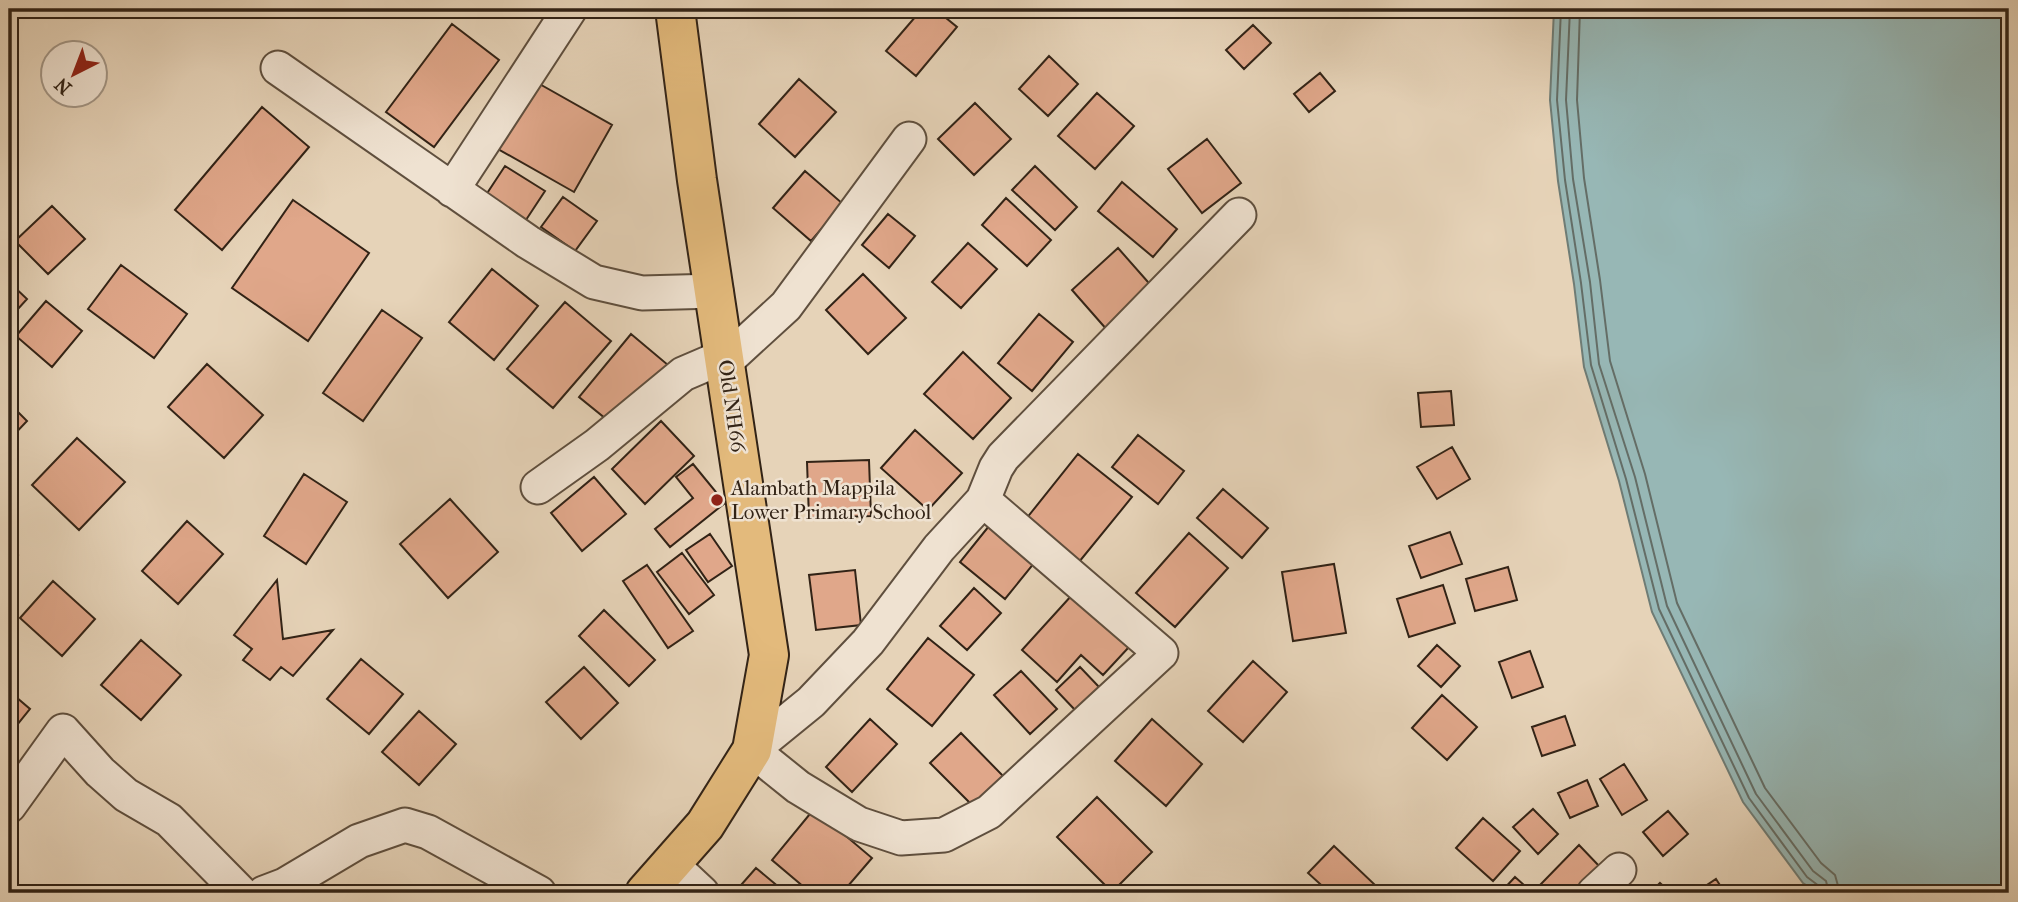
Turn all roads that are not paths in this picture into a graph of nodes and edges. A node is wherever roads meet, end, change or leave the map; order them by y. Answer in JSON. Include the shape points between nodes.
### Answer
{"nodes":[{"id":1,"x":570,"y":9,"type":"edge"},
{"id":2,"x":675,"y":9,"type":"edge"},
{"id":3,"x":278,"y":68,"type":"dead end"},
{"id":4,"x":909,"y":139,"type":"dead end"},
{"id":5,"x":452,"y":190,"type":"junction"},
{"id":6,"x":1239,"y":215,"type":"dead end"},
{"id":7,"x":716,"y":290,"type":"junction"},
{"id":8,"x":725,"y":358,"type":"junction"},
{"id":9,"x":538,"y":487,"type":"dead end"},
{"id":10,"x":984,"y":500,"type":"junction"},
{"id":11,"x":752,"y":750,"type":"junction"},
{"id":12,"x":9,"y":806,"type":"edge"},
{"id":13,"x":672,"y":865,"type":"junction"},
{"id":14,"x":1619,"y":870,"type":"dead end"},
{"id":15,"x":241,"y":893,"type":"edge"},
{"id":16,"x":264,"y":893,"type":"edge"},
{"id":17,"x":539,"y":893,"type":"edge"},
{"id":18,"x":645,"y":893,"type":"edge"},
{"id":19,"x":702,"y":893,"type":"edge"},
{"id":20,"x":1594,"y":893,"type":"edge"}],
"edges":[{"from":1,"to":5,"type":"street"},
{"from":2,"to":7,"type":"main road","name":"Old NH66"},
{"from":3,"to":5,"type":"street"},
{"from":4,"to":8,"type":"street","via":[[786,306]]},
{"from":5,"to":7,"type":"street","via":[[594,282],[642,293]]},
{"from":6,"to":10,"type":"street","via":[[1003,457]]},
{"from":7,"to":8,"type":"main road","name":"Old NH66"},
{"from":8,"to":9,"type":"street","via":[[683,374]]},
{"from":8,"to":11,"type":"main road","name":"Old NH66","via":[[769,655]]},
{"from":10,"to":11,"type":"street","via":[[939,548],[868,642],[811,702]]},
{"from":10,"to":11,"type":"street","via":[[1161,653],[989,812],[944,835],[901,838],[859,824],[797,787]]},
{"from":11,"to":13,"type":"main road","name":"Old NH66","via":[[705,825]]},
{"from":12,"to":15,"type":"street","via":[[63,731],[126,794],[169,820]]},
{"from":13,"to":18,"type":"main road","name":"Old NH66"},
{"from":13,"to":19,"type":"street"},
{"from":14,"to":20,"type":"street"},
{"from":16,"to":17,"type":"street","via":[[359,841],[405,825],[428,832]]}]}
